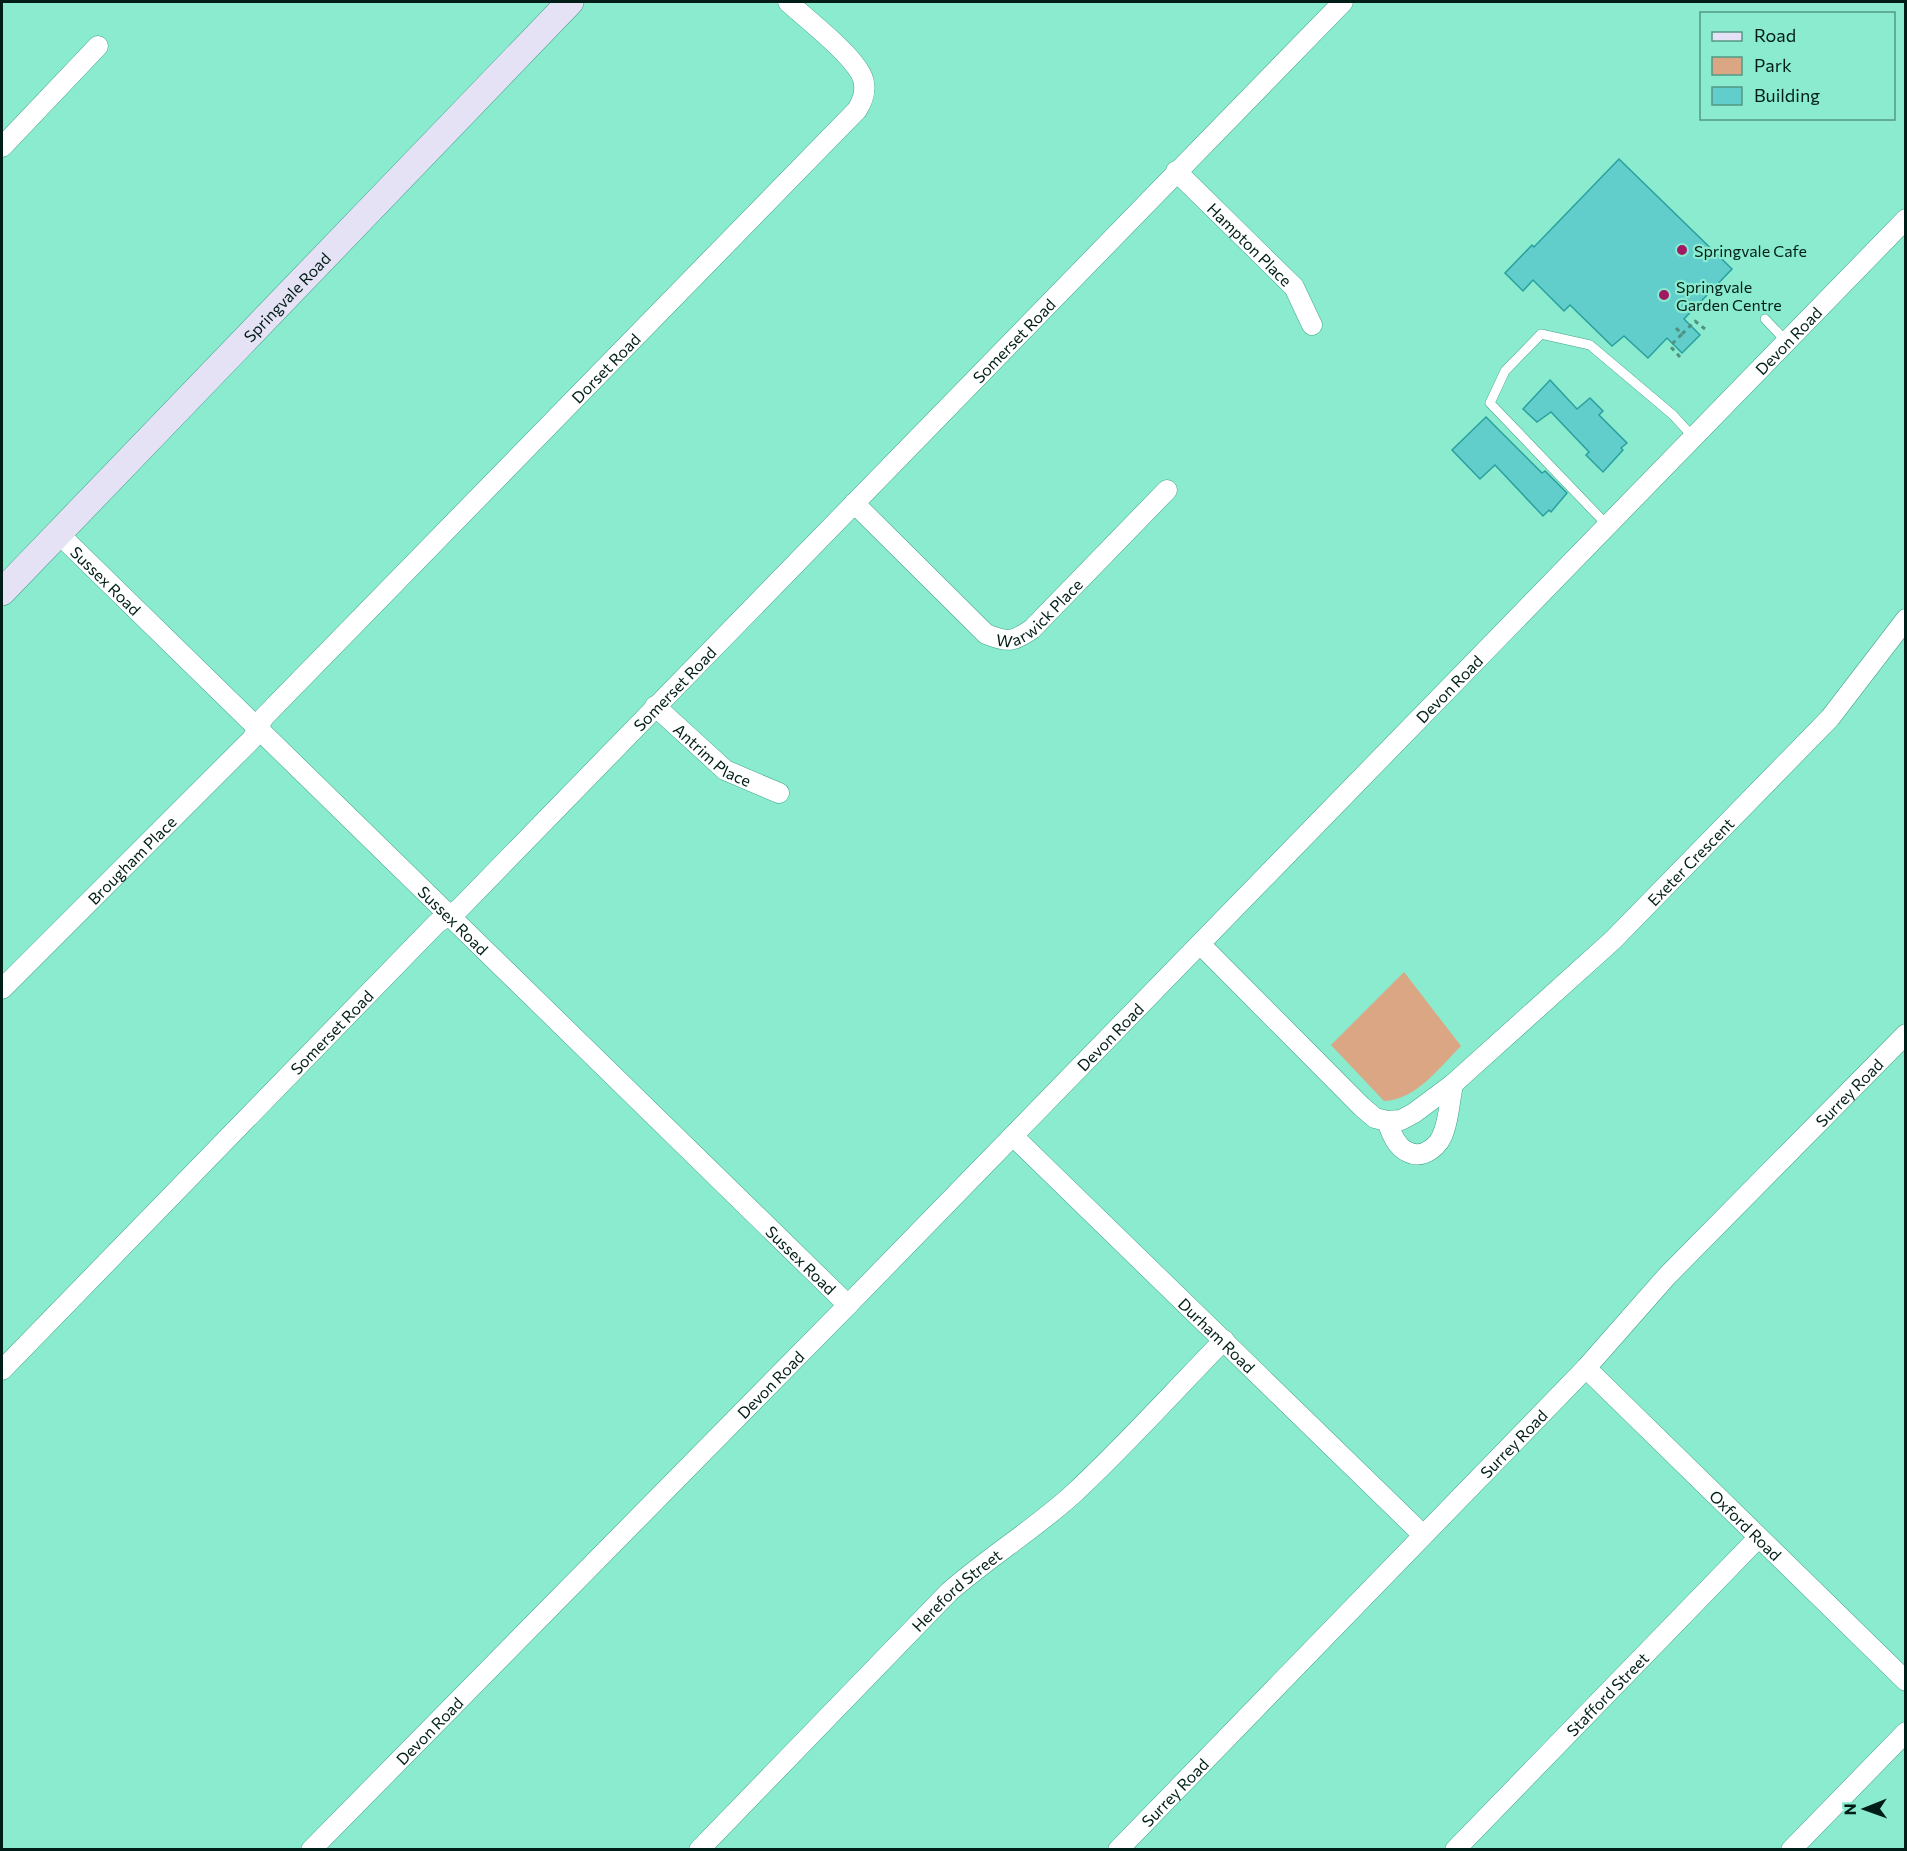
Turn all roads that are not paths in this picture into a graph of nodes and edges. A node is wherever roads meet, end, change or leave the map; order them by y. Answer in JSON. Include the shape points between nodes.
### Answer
{"nodes":[{"id":1,"x":570,"y":2,"type":"edge"},
{"id":2,"x":788,"y":2,"type":"edge"},
{"id":3,"x":1343,"y":2,"type":"edge"},
{"id":4,"x":98,"y":46,"type":"dead end"},
{"id":5,"x":2,"y":147,"type":"edge"},
{"id":6,"x":1176,"y":171,"type":"junction"},
{"id":7,"x":1905,"y":219,"type":"edge"},
{"id":8,"x":1765,"y":319,"type":"dead end"},
{"id":9,"x":1312,"y":325,"type":"dead end"},
{"id":10,"x":1786,"y":341,"type":"junction"},
{"id":11,"x":1693,"y":437,"type":"junction"},
{"id":12,"x":1167,"y":489,"type":"dead end"},
{"id":13,"x":854,"y":503,"type":"junction"},
{"id":14,"x":1607,"y":525,"type":"junction"},
{"id":15,"x":59,"y":534,"type":"junction"},
{"id":16,"x":2,"y":591,"type":"edge"},
{"id":17,"x":1905,"y":619,"type":"edge"},
{"id":18,"x":655,"y":706,"type":"junction"},
{"id":19,"x":257,"y":728,"type":"junction"},
{"id":20,"x":779,"y":793,"type":"dead end"},
{"id":21,"x":448,"y":915,"type":"junction"},
{"id":22,"x":1200,"y":944,"type":"junction"},
{"id":23,"x":2,"y":989,"type":"edge"},
{"id":24,"x":1905,"y":1034,"type":"edge"},
{"id":25,"x":1452,"y":1084,"type":"junction"},
{"id":26,"x":1387,"y":1121,"type":"junction"},
{"id":27,"x":1012,"y":1136,"type":"junction"},
{"id":28,"x":848,"y":1305,"type":"junction"},
{"id":29,"x":1224,"y":1340,"type":"junction"},
{"id":30,"x":1586,"y":1368,"type":"junction"},
{"id":31,"x":2,"y":1370,"type":"edge"},
{"id":32,"x":1422,"y":1534,"type":"junction"},
{"id":33,"x":1758,"y":1538,"type":"junction"},
{"id":34,"x":1905,"y":1681,"type":"edge"},
{"id":35,"x":1905,"y":1732,"type":"edge"},
{"id":36,"x":311,"y":1850,"type":"edge"},
{"id":37,"x":699,"y":1850,"type":"edge"},
{"id":38,"x":1118,"y":1850,"type":"edge"},
{"id":39,"x":1455,"y":1850,"type":"edge"},
{"id":40,"x":1791,"y":1850,"type":"edge"}],
"edges":[{"from":1,"to":15,"type":"street","name":"Springvale Road"},
{"from":2,"to":19,"type":"street","name":"Dorset Road","via":[[861,75],[864,94],[857,110]]},
{"from":3,"to":6,"type":"street","name":"Somerset Road"},
{"from":4,"to":5,"type":"street"},
{"from":6,"to":9,"type":"street","name":"Hampton Place","via":[[1294,287]]},
{"from":6,"to":13,"type":"street","name":"Somerset Road"},
{"from":7,"to":10,"type":"street","name":"Devon Road"},
{"from":8,"to":10,"type":"lane"},
{"from":10,"to":11,"type":"street","name":"Devon Road"},
{"from":11,"to":14,"type":"street","name":"Devon Road"},
{"from":11,"to":14,"type":"lane","via":[[1673,415],[1590,345],[1541,334],[1526,349],[1505,371],[1490,403]]},
{"from":12,"to":13,"type":"street","name":"Warwick Place","via":[[1032,629],[1015,641],[986,634]]},
{"from":13,"to":18,"type":"street","name":"Somerset Road"},
{"from":14,"to":22,"type":"street","name":"Devon Road"},
{"from":15,"to":16,"type":"street","name":"Springvale Road"},
{"from":15,"to":19,"type":"street","name":"Sussex Road"},
{"from":17,"to":25,"type":"street","name":"Exeter Crescent","via":[[1830,718],[1613,940]]},
{"from":18,"to":20,"type":"street","name":"Antrim Place","via":[[726,770]]},
{"from":18,"to":21,"type":"street","name":"Somerset Road","via":[[459,909]]},
{"from":19,"to":21,"type":"street","name":"Sussex Road"},
{"from":19,"to":23,"type":"street","name":"Brougham Place","via":[[252,739]]},
{"from":21,"to":28,"type":"street","name":"Sussex Road"},
{"from":21,"to":31,"type":"street","name":"Somerset Road"},
{"from":22,"to":26,"type":"street","via":[[1362,1107],[1375,1118]]},
{"from":22,"to":27,"type":"street","name":"Devon Road"},
{"from":24,"to":30,"type":"street","name":"Surrey Road","via":[[1667,1276]]},
{"from":25,"to":26,"type":"street","name":"Exeter Crescent","via":[[1414,1113],[1401,1120]]},
{"from":25,"to":26,"type":"street","via":[[1444,1132],[1436,1147],[1424,1154],[1408,1153],[1395,1141]]},
{"from":27,"to":28,"type":"street","name":"Devon Road"},
{"from":27,"to":29,"type":"street","name":"Durham Road"},
{"from":28,"to":36,"type":"street","name":"Devon Road"},
{"from":29,"to":32,"type":"street","name":"Durham Road"},
{"from":29,"to":37,"type":"street","name":"Hereford Street","via":[[1073,1494],[949,1592]]},
{"from":30,"to":32,"type":"street","name":"Surrey Road"},
{"from":30,"to":33,"type":"street","name":"Oxford Road"},
{"from":32,"to":38,"type":"street","name":"Surrey Road"},
{"from":33,"to":34,"type":"street","name":"Oxford Road"},
{"from":33,"to":39,"type":"street","name":"Stafford Street"},
{"from":35,"to":40,"type":"street"}]}
